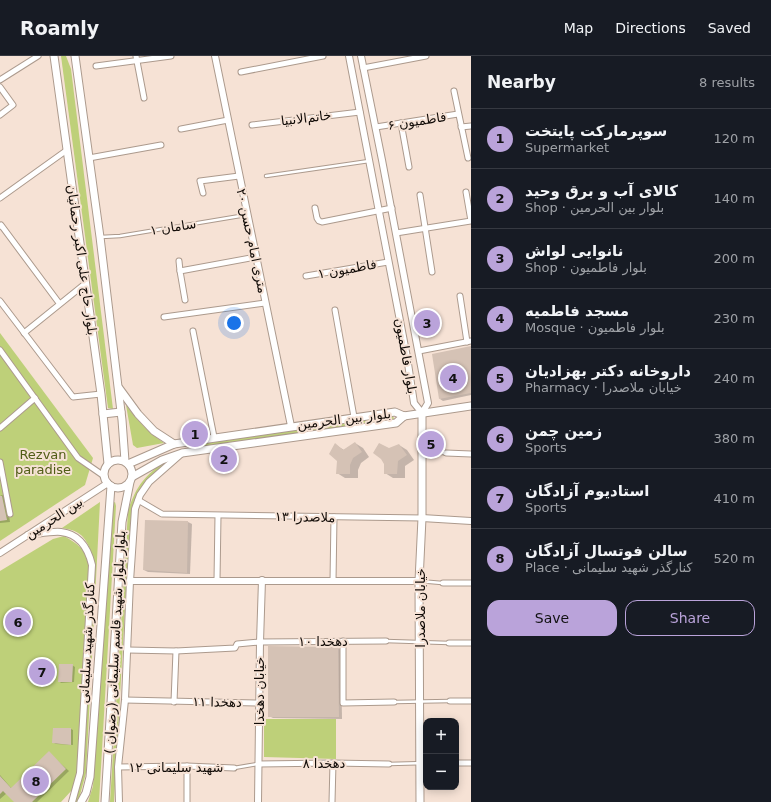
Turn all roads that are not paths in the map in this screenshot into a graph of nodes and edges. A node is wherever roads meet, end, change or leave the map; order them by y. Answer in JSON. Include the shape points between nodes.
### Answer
{"nodes":[{"id":1,"x":38,"y":56,"type":"edge"},
{"id":2,"x":54,"y":56,"type":"edge"},
{"id":3,"x":75,"y":56,"type":"edge"},
{"id":4,"x":171,"y":56,"type":"edge"},
{"id":5,"x":215,"y":56,"type":"edge"},
{"id":6,"x":323,"y":56,"type":"edge"},
{"id":7,"x":349,"y":56,"type":"edge"},
{"id":8,"x":361,"y":56,"type":"edge"},
{"id":9,"x":426,"y":56,"type":"edge"},
{"id":10,"x":136,"y":58,"type":"edge"},
{"id":11,"x":96,"y":66,"type":"dead end"},
{"id":12,"x":363,"y":68,"type":"junction"},
{"id":13,"x":241,"y":72,"type":"dead end"},
{"id":14,"x":0,"y":80,"type":"edge"},
{"id":15,"x":0,"y":87,"type":"edge"},
{"id":16,"x":454,"y":92,"type":"dead end"},
{"id":17,"x":144,"y":98,"type":"dead end"},
{"id":18,"x":360,"y":112,"type":"junction"},
{"id":19,"x":458,"y":114,"type":"junction"},
{"id":20,"x":0,"y":116,"type":"edge"},
{"id":21,"x":228,"y":120,"type":"junction"},
{"id":22,"x":401,"y":123,"type":"junction"},
{"id":23,"x":252,"y":124,"type":"dead end"},
{"id":24,"x":471,"y":126,"type":"edge"},
{"id":25,"x":376,"y":127,"type":"junction"},
{"id":26,"x":461,"y":127,"type":"junction"},
{"id":27,"x":180,"y":129,"type":"dead end"},
{"id":28,"x":161,"y":145,"type":"dead end"},
{"id":29,"x":67,"y":150,"type":"junction"},
{"id":30,"x":89,"y":158,"type":"junction"},
{"id":31,"x":468,"y":158,"type":"dead end"},
{"id":32,"x":370,"y":161,"type":"junction"},
{"id":33,"x":409,"y":167,"type":"dead end"},
{"id":34,"x":239,"y":176,"type":"junction"},
{"id":35,"x":266,"y":176,"type":"dead end"},
{"id":36,"x":466,"y":192,"type":"dead end"},
{"id":37,"x":203,"y":193,"type":"dead end"},
{"id":38,"x":420,"y":195,"type":"dead end"},
{"id":39,"x":0,"y":198,"type":"edge"},
{"id":40,"x":315,"y":208,"type":"dead end"},
{"id":41,"x":392,"y":208,"type":"junction"},
{"id":42,"x":379,"y":210,"type":"junction"},
{"id":43,"x":247,"y":215,"type":"junction"},
{"id":44,"x":471,"y":221,"type":"edge"},
{"id":45,"x":0,"y":226,"type":"edge"},
{"id":46,"x":425,"y":229,"type":"junction"},
{"id":47,"x":396,"y":234,"type":"junction"},
{"id":48,"x":100,"y":237,"type":"junction"},
{"id":49,"x":256,"y":257,"type":"junction"},
{"id":50,"x":179,"y":261,"type":"dead end"},
{"id":51,"x":388,"y":262,"type":"junction"},
{"id":52,"x":180,"y":271,"type":"junction"},
{"id":53,"x":432,"y":272,"type":"dead end"},
{"id":54,"x":306,"y":276,"type":"dead end"},
{"id":55,"x":86,"y":283,"type":"junction"},
{"id":56,"x":460,"y":296,"type":"dead end"},
{"id":57,"x":185,"y":300,"type":"dead end"},
{"id":58,"x":0,"y":301,"type":"edge"},
{"id":59,"x":60,"y":303,"type":"junction"},
{"id":60,"x":265,"y":303,"type":"junction"},
{"id":61,"x":335,"y":310,"type":"dead end"},
{"id":62,"x":164,"y":317,"type":"dead end"},
{"id":63,"x":193,"y":331,"type":"dead end"},
{"id":64,"x":24,"y":333,"type":"junction"},
{"id":65,"x":469,"y":341,"type":"edge"},
{"id":66,"x":0,"y":350,"type":"edge"},
{"id":67,"x":419,"y":351,"type":"junction"},
{"id":68,"x":118,"y":387,"type":"junction"},
{"id":69,"x":425,"y":387,"type":"junction"},
{"id":70,"x":412,"y":390,"type":"junction"},
{"id":71,"x":100,"y":394,"type":"junction"},
{"id":72,"x":35,"y":398,"type":"junction"},
{"id":73,"x":471,"y":406,"type":"edge"},
{"id":74,"x":121,"y":412,"type":"junction"},
{"id":75,"x":422,"y":413,"type":"junction"},
{"id":76,"x":103,"y":414,"type":"junction"},
{"id":77,"x":404,"y":416,"type":"junction"},
{"id":78,"x":354,"y":417,"type":"junction"},
{"id":79,"x":291,"y":426,"type":"junction"},
{"id":80,"x":0,"y":428,"type":"edge"},
{"id":81,"x":214,"y":437,"type":"junction"},
{"id":82,"x":197,"y":440,"type":"junction"},
{"id":83,"x":174,"y":444,"type":"junction"},
{"id":84,"x":200,"y":451,"type":"junction"},
{"id":85,"x":182,"y":453,"type":"junction"},
{"id":86,"x":423,"y":453,"type":"junction"},
{"id":87,"x":446,"y":453,"type":"joint"},
{"id":88,"x":471,"y":454,"type":"edge"},
{"id":89,"x":0,"y":462,"type":"edge"},
{"id":90,"x":127,"y":463,"type":"junction"},
{"id":91,"x":108,"y":464,"type":"junction"},
{"id":92,"x":131,"y":480,"type":"junction"},
{"id":93,"x":108,"y":482,"type":"junction"},
{"id":94,"x":138,"y":500,"type":"junction"},
{"id":95,"x":10,"y":514,"type":"dead end"},
{"id":96,"x":218,"y":516,"type":"junction"},
{"id":97,"x":334,"y":517,"type":"junction"},
{"id":98,"x":422,"y":518,"type":"junction"},
{"id":99,"x":471,"y":521,"type":"edge"},
{"id":100,"x":28,"y":535,"type":"junction"},
{"id":101,"x":0,"y":553,"type":"edge"},
{"id":102,"x":218,"y":580,"type":"junction"},
{"id":103,"x":262,"y":580,"type":"junction"},
{"id":104,"x":333,"y":580,"type":"junction"},
{"id":105,"x":130,"y":581,"type":"junction"},
{"id":106,"x":419,"y":581,"type":"junction"},
{"id":107,"x":443,"y":583,"type":"joint"},
{"id":108,"x":471,"y":583,"type":"edge"},
{"id":109,"x":343,"y":641,"type":"junction"},
{"id":110,"x":386,"y":641,"type":"joint"},
{"id":111,"x":260,"y":642,"type":"junction"},
{"id":112,"x":419,"y":642,"type":"junction"},
{"id":113,"x":448,"y":643,"type":"joint"},
{"id":114,"x":471,"y":643,"type":"edge"},
{"id":115,"x":128,"y":650,"type":"junction"},
{"id":116,"x":176,"y":651,"type":"junction"},
{"id":117,"x":124,"y":700,"type":"junction"},
{"id":118,"x":450,"y":701,"type":"joint"},
{"id":119,"x":471,"y":701,"type":"edge"},
{"id":120,"x":174,"y":702,"type":"junction"},
{"id":121,"x":259,"y":702,"type":"junction"},
{"id":122,"x":394,"y":702,"type":"joint"},
{"id":123,"x":419,"y":702,"type":"junction"},
{"id":124,"x":333,"y":763,"type":"junction"},
{"id":125,"x":423,"y":763,"type":"edge"},
{"id":126,"x":459,"y":763,"type":"edge"},
{"id":127,"x":471,"y":763,"type":"edge"},
{"id":128,"x":259,"y":764,"type":"junction"},
{"id":129,"x":389,"y":764,"type":"joint"},
{"id":130,"x":187,"y":766,"type":"junction"},
{"id":131,"x":118,"y":767,"type":"junction"},
{"id":132,"x":234,"y":768,"type":"joint"},
{"id":133,"x":72,"y":802,"type":"edge"},
{"id":134,"x":81,"y":802,"type":"edge"},
{"id":135,"x":105,"y":802,"type":"edge"},
{"id":136,"x":119,"y":802,"type":"edge"},
{"id":137,"x":187,"y":802,"type":"edge"},
{"id":138,"x":258,"y":802,"type":"edge"},
{"id":139,"x":332,"y":802,"type":"edge"},
{"id":140,"x":420,"y":802,"type":"edge"}],
"edges":[{"from":1,"to":14,"type":"street"},
{"from":2,"to":29,"type":"main road","name":"بلوار حاج علی اکبر رحمانیان"},
{"from":3,"to":30,"type":"main road","name":"بلوار حاج علی اکبر رحمانیان"},
{"from":4,"to":10,"type":"street"},
{"from":5,"to":21,"type":"street","name":"۲۰ متری امام حسن"},
{"from":6,"to":13,"type":"street"},
{"from":7,"to":18,"type":"street","name":"بلوار فاطمیون"},
{"from":8,"to":12,"type":"street","name":"بلوار فاطمیون"},
{"from":9,"to":12,"type":"street"},
{"from":10,"to":11,"type":"street"},
{"from":10,"to":17,"type":"street"},
{"from":12,"to":25,"type":"street","name":"بلوار فاطمیون"},
{"from":15,"to":20,"type":"street","via":[[13,105]]},
{"from":16,"to":19,"type":"street"},
{"from":18,"to":23,"type":"street","name":"خاتم‌الانبیا"},
{"from":18,"to":32,"type":"street","name":"بلوار فاطمیون"},
{"from":19,"to":22,"type":"street","name":"فاطمیون ۶"},
{"from":19,"to":26,"type":"street"},
{"from":21,"to":27,"type":"street"},
{"from":21,"to":34,"type":"street","name":"۲۰ متری امام حسن"},
{"from":22,"to":25,"type":"street","name":"فاطمیون ۶"},
{"from":22,"to":33,"type":"street"},
{"from":24,"to":26,"type":"street"},
{"from":25,"to":41,"type":"street","name":"بلوار فاطمیون"},
{"from":26,"to":31,"type":"street"},
{"from":28,"to":30,"type":"street"},
{"from":29,"to":39,"type":"street"},
{"from":29,"to":55,"type":"main road","name":"بلوار حاج علی اکبر رحمانیان"},
{"from":30,"to":48,"type":"main road","name":"بلوار حاج علی اکبر رحمانیان"},
{"from":32,"to":35,"type":"lane"},
{"from":32,"to":42,"type":"street","name":"بلوار فاطمیون"},
{"from":34,"to":37,"type":"street","via":[[200,181]]},
{"from":34,"to":43,"type":"street","name":"۲۰ متری امام حسن"},
{"from":36,"to":44,"type":"street"},
{"from":38,"to":46,"type":"street"},
{"from":40,"to":42,"type":"street","via":[[317,218],[322,222]]},
{"from":41,"to":42,"type":"street"},
{"from":41,"to":47,"type":"street","name":"بلوار فاطمیون"},
{"from":42,"to":51,"type":"street","name":"بلوار فاطمیون"},
{"from":43,"to":48,"type":"lane","name":"سامان ۱"},
{"from":43,"to":49,"type":"street","name":"۲۰ متری امام حسن"},
{"from":44,"to":46,"type":"street"},
{"from":45,"to":59,"type":"street"},
{"from":46,"to":47,"type":"street"},
{"from":46,"to":53,"type":"street"},
{"from":47,"to":67,"type":"street","name":"بلوار فاطمیون"},
{"from":48,"to":68,"type":"main road","name":"بلوار حاج علی اکبر رحمانیان"},
{"from":49,"to":52,"type":"street"},
{"from":49,"to":60,"type":"street","name":"۲۰ متری امام حسن"},
{"from":50,"to":52,"type":"street"},
{"from":51,"to":54,"type":"street","name":"فاطمیون ۱"},
{"from":51,"to":70,"type":"street","name":"بلوار فاطمیون"},
{"from":52,"to":57,"type":"street"},
{"from":55,"to":59,"type":"street"},
{"from":55,"to":71,"type":"main road","name":"بلوار حاج علی اکبر رحمانیان"},
{"from":56,"to":65,"type":"street"},
{"from":58,"to":64,"type":"street"},
{"from":59,"to":64,"type":"street"},
{"from":60,"to":62,"type":"street"},
{"from":60,"to":79,"type":"street","name":"۲۰ متری امام حسن"},
{"from":61,"to":78,"type":"street"},
{"from":63,"to":81,"type":"street"},
{"from":64,"to":71,"type":"street","via":[[73,397]]},
{"from":65,"to":67,"type":"street"},
{"from":66,"to":72,"type":"street"},
{"from":67,"to":69,"type":"street","name":"بلوار فاطمیون"},
{"from":68,"to":74,"type":"main road","name":"بلوار حاج علی اکبر رحمانیان"},
{"from":68,"to":83,"type":"main road","via":[[154,431]]},
{"from":69,"to":70,"type":"street"},
{"from":69,"to":75,"type":"street","name":"بلوار فاطمیون","via":[[428,403]]},
{"from":70,"to":75,"type":"street","name":"بلوار فاطمیون","via":[[414,403]]},
{"from":71,"to":76,"type":"main road","name":"بلوار حاج علی اکبر رحمانیان"},
{"from":72,"to":80,"type":"street"},
{"from":72,"to":93,"type":"street","via":[[78,458]]},
{"from":73,"to":75,"type":"main road"},
{"from":74,"to":76,"type":"main road"},
{"from":74,"to":90,"type":"main road","name":"بلوار حاج علی اکبر رحمانیان"},
{"from":75,"to":77,"type":"main road"},
{"from":75,"to":86,"type":"main road","name":"خیابان ملاصدرا"},
{"from":76,"to":91,"type":"main road","name":"بلوار حاج علی اکبر رحمانیان"},
{"from":77,"to":78,"type":"main road","name":"بلوار بین الحرمین","via":[[394,412]]},
{"from":77,"to":84,"type":"main road","name":"بلوار بین الحرمین","via":[[396,423]]},
{"from":78,"to":79,"type":"main road","name":"بلوار بین الحرمین"},
{"from":79,"to":81,"type":"main road","name":"بلوار بین الحرمین"},
{"from":81,"to":82,"type":"main road","name":"بلوار بین الحرمین"},
{"from":82,"to":83,"type":"main road","name":"بلوار بین الحرمین"},
{"from":82,"to":84,"type":"main road"},
{"from":83,"to":90,"type":"main road","name":"بلوار بین الحرمین"},
{"from":84,"to":85,"type":"main road","name":"بلوار بین الحرمین"},
{"from":85,"to":92,"type":"main road","name":"بلوار بین الحرمین","via":[[162,460]]},
{"from":85,"to":94,"type":"street","via":[[149,482]]},
{"from":86,"to":87,"type":"lane"},
{"from":86,"to":98,"type":"main road","name":"خیابان ملاصدرا"},
{"from":87,"to":88,"type":"street"},
{"from":89,"to":95,"type":"street"},
{"from":90,"to":91,"type":"main road","via":[[116,460]]},
{"from":90,"to":92,"type":"main road","via":[[131,468]]},
{"from":91,"to":93,"type":"main road","via":[[104,472]]},
{"from":92,"to":93,"type":"main road","via":[[120,488]]},
{"from":92,"to":135,"type":"main road","name":"بلوار بلوار شهید قاسم سلیمانی (رضوان )","via":[[122,522]]},
{"from":93,"to":100,"type":"street","name":"بین الحرمین"},
{"from":93,"to":134,"type":"main road","name":"بلوار بلوار شهید قاسم سلیمانی (رضوان )","via":[[90,777]]},
{"from":94,"to":96,"type":"street","name":"ملاصدرا ۱۳","via":[[162,514]]},
{"from":94,"to":105,"type":"street","via":[[135,509]]},
{"from":96,"to":97,"type":"street","name":"ملاصدرا ۱۳"},
{"from":96,"to":102,"type":"street"},
{"from":97,"to":98,"type":"street","name":"ملاصدرا ۱۳"},
{"from":97,"to":104,"type":"street"},
{"from":98,"to":99,"type":"street"},
{"from":98,"to":106,"type":"main road","name":"خیابان ملاصدرا"},
{"from":100,"to":101,"type":"street","name":"بین الحرمین"},
{"from":100,"to":133,"type":"street","name":"کنارگذر شهید سلیمانی","via":[[61,532],[78,539],[89,554],[92,564],[80,773]]},
{"from":102,"to":103,"type":"street"},
{"from":102,"to":105,"type":"street"},
{"from":103,"to":104,"type":"street"},
{"from":103,"to":111,"type":"street","name":"خیابان دهخدا"},
{"from":104,"to":106,"type":"street"},
{"from":105,"to":115,"type":"street"},
{"from":106,"to":107,"type":"lane"},
{"from":106,"to":112,"type":"main road","name":"خیابان ملاصدرا"},
{"from":107,"to":108,"type":"street"},
{"from":109,"to":110,"type":"street","name":"دهخدا ۱۰"},
{"from":109,"to":111,"type":"street","name":"دهخدا ۱۰"},
{"from":109,"to":122,"type":"street","via":[[343,703]]},
{"from":110,"to":112,"type":"lane"},
{"from":111,"to":116,"type":"street","name":"دهخدا ۱۰","via":[[237,644],[235,648]]},
{"from":111,"to":121,"type":"street","name":"خیابان دهخدا"},
{"from":112,"to":113,"type":"lane"},
{"from":112,"to":123,"type":"main road","name":"خیابان ملاصدرا"},
{"from":113,"to":114,"type":"street"},
{"from":115,"to":116,"type":"street"},
{"from":115,"to":117,"type":"street"},
{"from":116,"to":120,"type":"street"},
{"from":117,"to":120,"type":"street","name":"دهخدا ۱۱"},
{"from":117,"to":131,"type":"street"},
{"from":118,"to":119,"type":"street"},
{"from":118,"to":123,"type":"lane"},
{"from":120,"to":121,"type":"street","name":"دهخدا ۱۱"},
{"from":121,"to":128,"type":"street","name":"خیابان دهخدا"},
{"from":122,"to":123,"type":"lane"},
{"from":123,"to":125,"type":"main road","name":"خیابان ملاصدرا"},
{"from":124,"to":128,"type":"street","name":"دهخدا ۸"},
{"from":124,"to":129,"type":"street","name":"دهخدا ۸"},
{"from":124,"to":139,"type":"street"},
{"from":125,"to":129,"type":"lane"},
{"from":125,"to":140,"type":"main road","name":"خیابان ملاصدرا"},
{"from":126,"to":127,"type":"street"},
{"from":128,"to":132,"type":"lane"},
{"from":128,"to":138,"type":"street","name":"خیابان دهخدا"},
{"from":130,"to":131,"type":"street","name":"شهید سلیمانی ۱۲"},
{"from":130,"to":132,"type":"street","name":"شهید سلیمانی ۱۲"},
{"from":130,"to":137,"type":"street"},
{"from":131,"to":136,"type":"street"}]}
